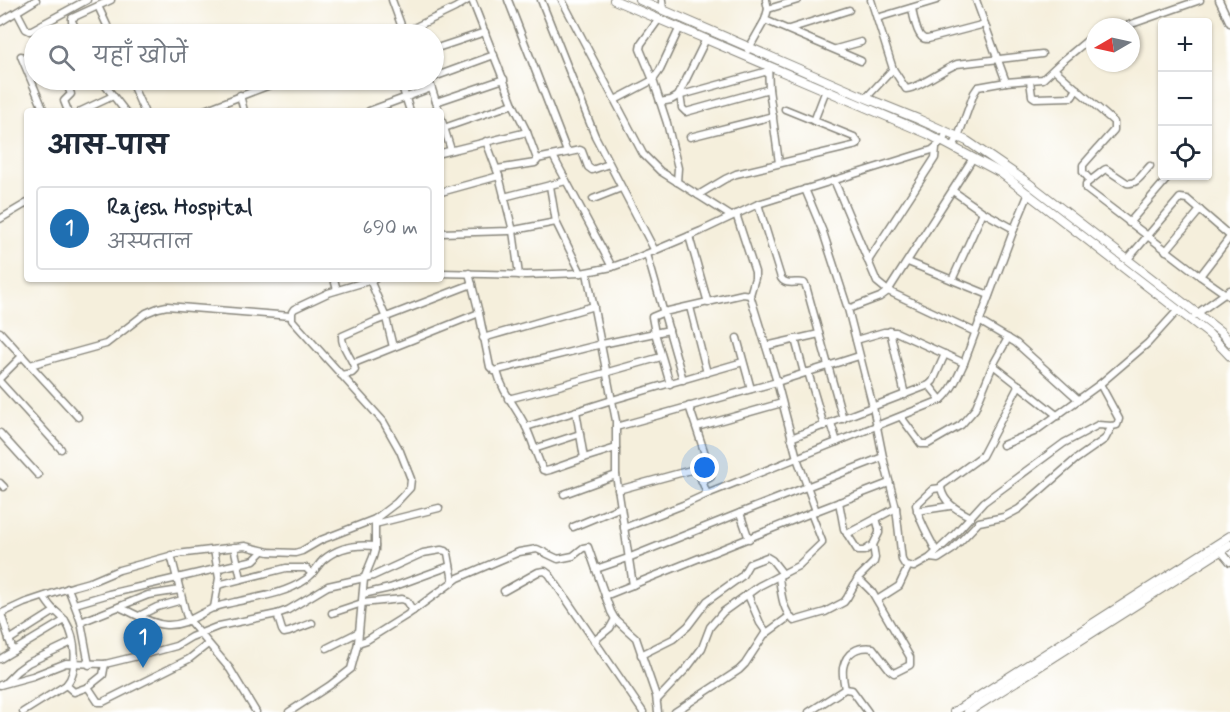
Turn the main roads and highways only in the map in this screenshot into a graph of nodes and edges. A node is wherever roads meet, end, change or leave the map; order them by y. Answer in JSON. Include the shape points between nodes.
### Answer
{"nodes":[{"id":1,"x":614,"y":0,"type":"edge"},
{"id":2,"x":640,"y":0,"type":"edge"},
{"id":3,"x":1230,"y":342,"type":"edge"},
{"id":4,"x":1230,"y":356,"type":"edge"},
{"id":5,"x":1230,"y":536,"type":"edge"},
{"id":6,"x":1230,"y":545,"type":"edge"},
{"id":7,"x":954,"y":712,"type":"edge"},
{"id":8,"x":968,"y":712,"type":"edge"}],
"edges":[{"from":1,"to":4,"type":"main road","via":[[928,134],[939,145],[952,147],[1001,173],[1209,334]]},
{"from":2,"to":3,"type":"main road","via":[[967,141],[1033,187]]},
{"from":5,"to":7,"type":"main road"},
{"from":6,"to":8,"type":"main road"}]}
